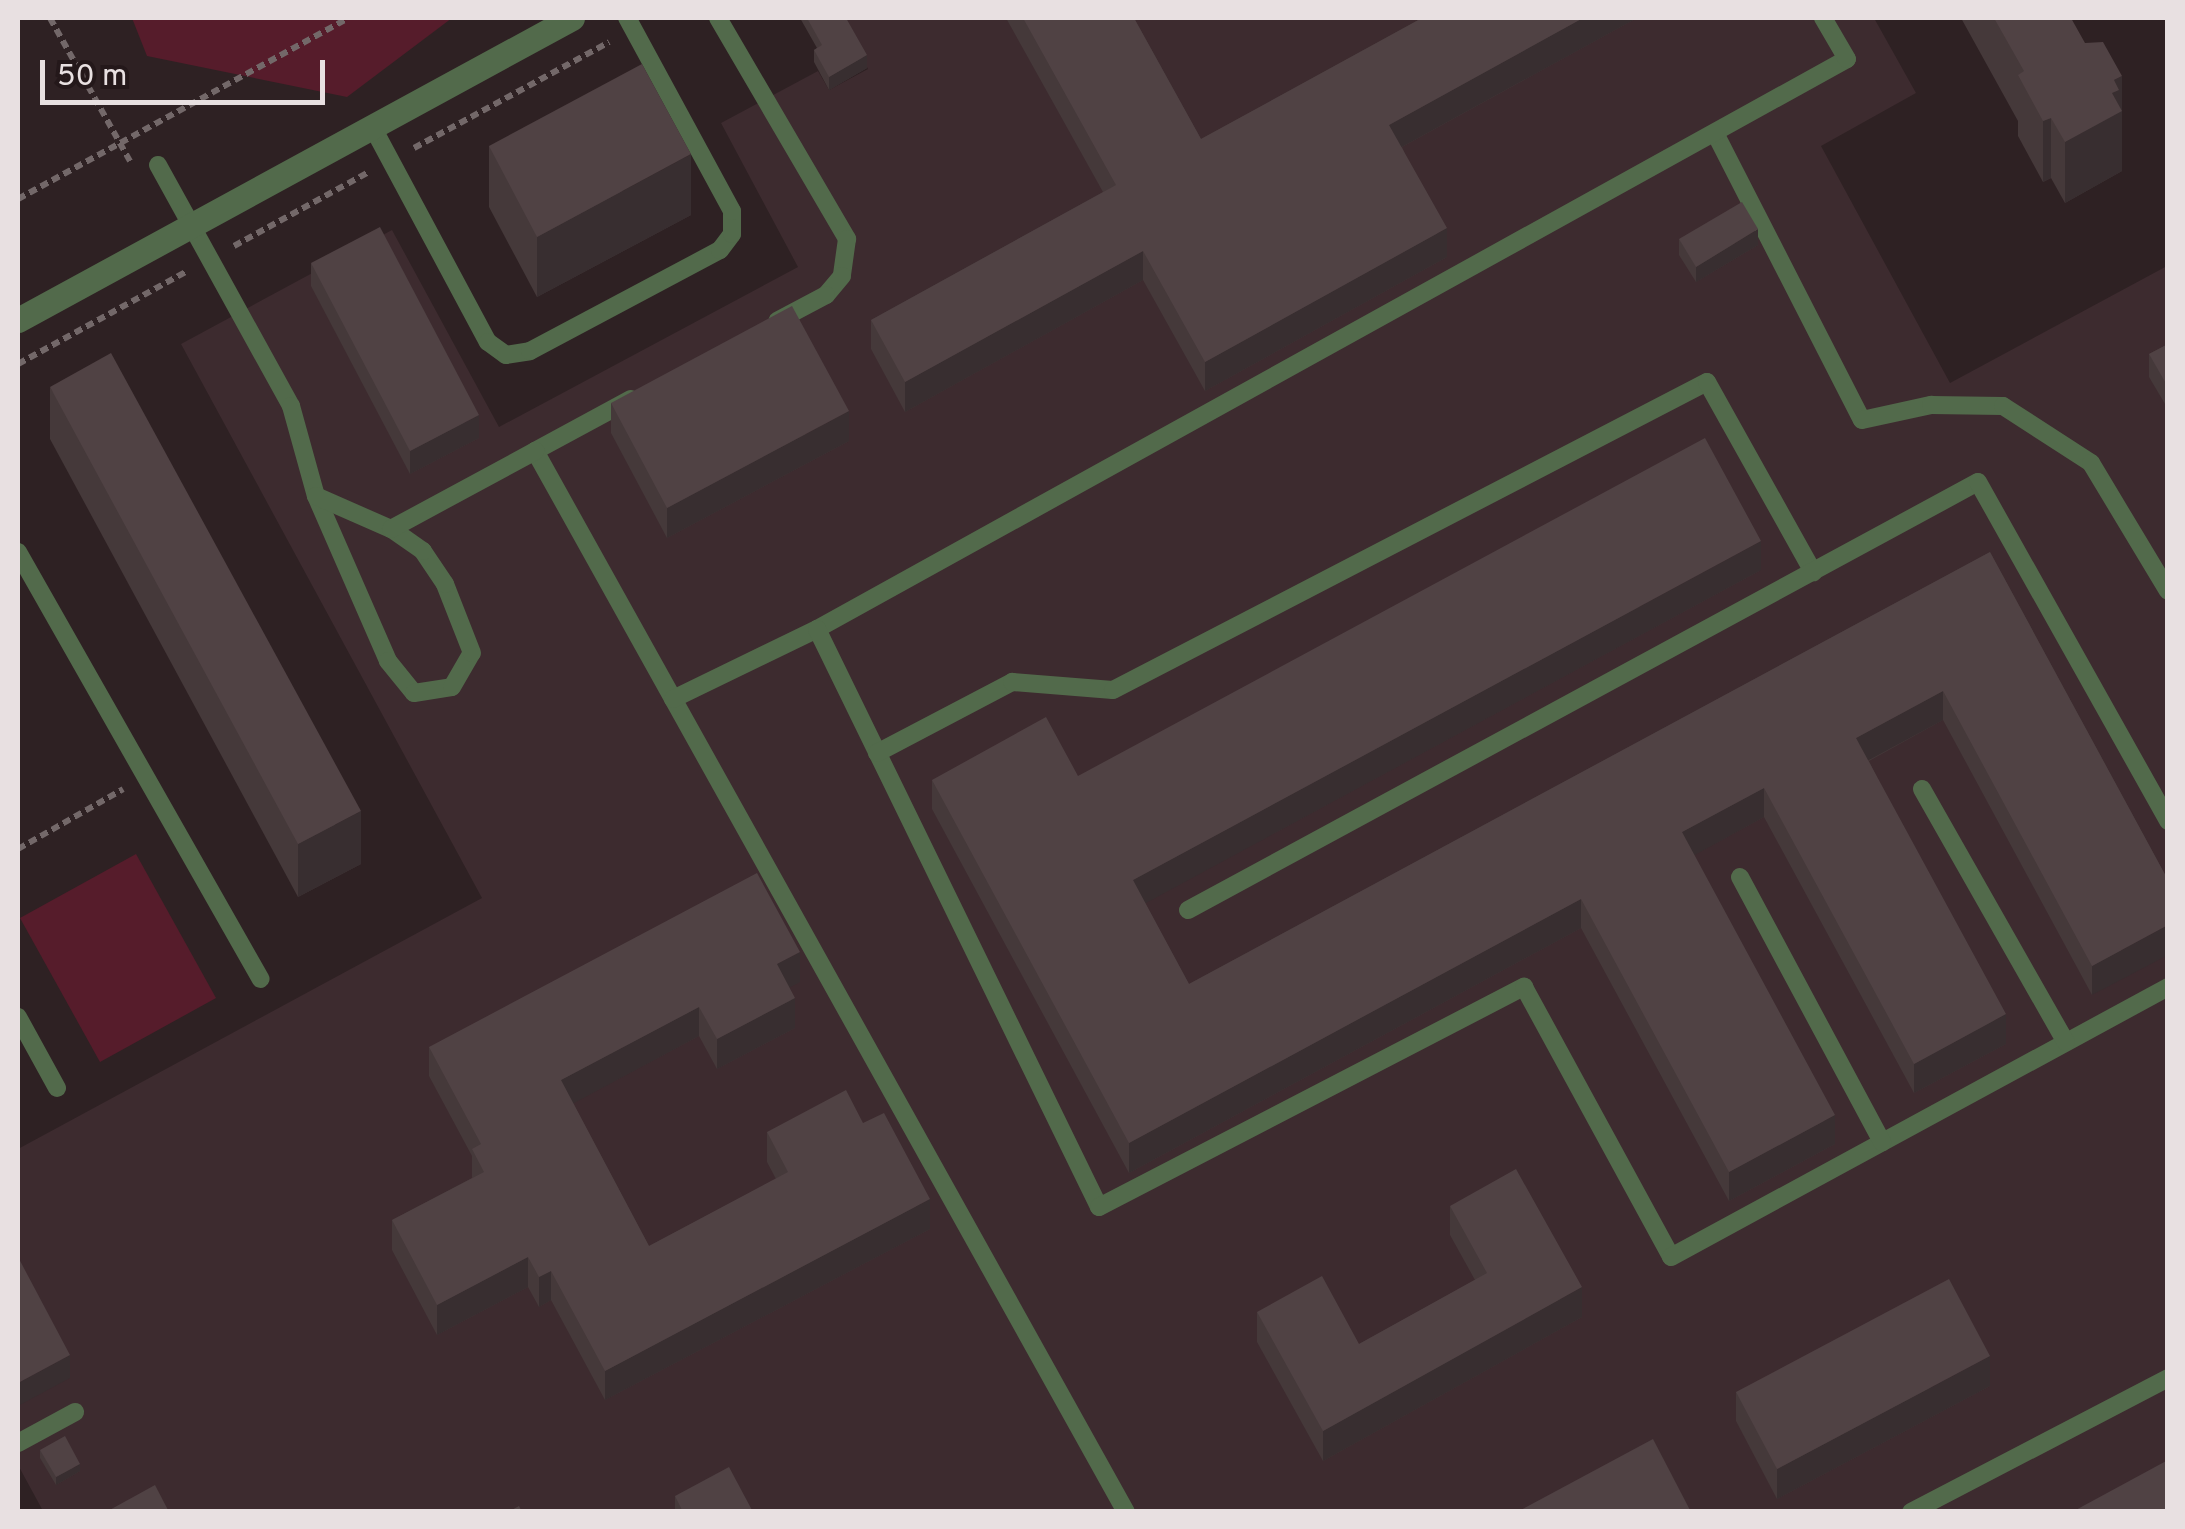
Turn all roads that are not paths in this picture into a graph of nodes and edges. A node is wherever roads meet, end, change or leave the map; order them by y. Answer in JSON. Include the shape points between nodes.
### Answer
{"nodes":[{"id":1,"x":572,"y":18,"type":"edge"},
{"id":2,"x":718,"y":18,"type":"edge"},
{"id":3,"x":1823,"y":18,"type":"edge"},
{"id":4,"x":630,"y":23,"type":"edge"},
{"id":5,"x":372,"y":126,"type":"junction"},
{"id":6,"x":1715,"y":133,"type":"junction"},
{"id":7,"x":158,"y":165,"type":"dead end"},
{"id":8,"x":188,"y":225,"type":"junction"},
{"id":9,"x":18,"y":320,"type":"edge"},
{"id":10,"x":757,"y":332,"type":"edge"},
{"id":11,"x":654,"y":387,"type":"edge"},
{"id":12,"x":535,"y":450,"type":"junction"},
{"id":13,"x":316,"y":496,"type":"junction"},
{"id":14,"x":390,"y":528,"type":"junction"},
{"id":15,"x":18,"y":552,"type":"edge"},
{"id":16,"x":1813,"y":572,"type":"junction"},
{"id":17,"x":2168,"y":591,"type":"edge"},
{"id":18,"x":817,"y":628,"type":"junction"},
{"id":19,"x":673,"y":699,"type":"junction"},
{"id":20,"x":877,"y":753,"type":"junction"},
{"id":21,"x":1922,"y":789,"type":"dead end"},
{"id":22,"x":2168,"y":821,"type":"edge"},
{"id":23,"x":1740,"y":878,"type":"dead end"},
{"id":24,"x":1188,"y":910,"type":"dead end"},
{"id":25,"x":261,"y":979,"type":"dead end"},
{"id":26,"x":2168,"y":987,"type":"edge"},
{"id":27,"x":18,"y":1017,"type":"edge"},
{"id":28,"x":2066,"y":1042,"type":"junction"},
{"id":29,"x":57,"y":1088,"type":"dead end"},
{"id":30,"x":1882,"y":1142,"type":"junction"},
{"id":31,"x":2168,"y":1378,"type":"edge"},
{"id":32,"x":76,"y":1412,"type":"dead end"},
{"id":33,"x":18,"y":1443,"type":"edge"},
{"id":34,"x":1126,"y":1512,"type":"edge"},
{"id":35,"x":1910,"y":1512,"type":"edge"}],
"edges":[{"from":1,"to":5,"type":"street"},
{"from":2,"to":10,"type":"lane","via":[[847,239],[842,276],[826,296]]},
{"from":3,"to":6,"type":"lane","via":[[1847,59]]},
{"from":4,"to":5,"type":"lane","via":[[732,211],[732,234],[720,250],[530,351],[506,355],[488,342]]},
{"from":5,"to":8,"type":"street"},
{"from":6,"to":17,"type":"lane","via":[[1862,420],[1931,405],[2004,406],[2090,463]]},
{"from":6,"to":18,"type":"lane"},
{"from":7,"to":8,"type":"lane"},
{"from":8,"to":9,"type":"street"},
{"from":8,"to":13,"type":"lane","via":[[291,406]]},
{"from":11,"to":12,"type":"lane"},
{"from":12,"to":14,"type":"lane"},
{"from":12,"to":19,"type":"lane"},
{"from":13,"to":14,"type":"lane"},
{"from":13,"to":14,"type":"lane","via":[[388,661],[414,692],[452,687],[472,652],[460,620],[422,551]]},
{"from":15,"to":25,"type":"lane"},
{"from":16,"to":20,"type":"lane","via":[[1708,382],[1112,690],[1012,682]]},
{"from":16,"to":22,"type":"lane","via":[[1978,482]]},
{"from":16,"to":24,"type":"lane"},
{"from":18,"to":19,"type":"lane"},
{"from":18,"to":20,"type":"lane"},
{"from":19,"to":34,"type":"lane"},
{"from":20,"to":30,"type":"lane","via":[[1099,1207],[1524,987],[1671,1257]]},
{"from":21,"to":28,"type":"lane"},
{"from":23,"to":30,"type":"lane"},
{"from":26,"to":28,"type":"lane"},
{"from":27,"to":29,"type":"lane"},
{"from":28,"to":30,"type":"lane"},
{"from":31,"to":35,"type":"lane"},
{"from":32,"to":33,"type":"lane"}]}
